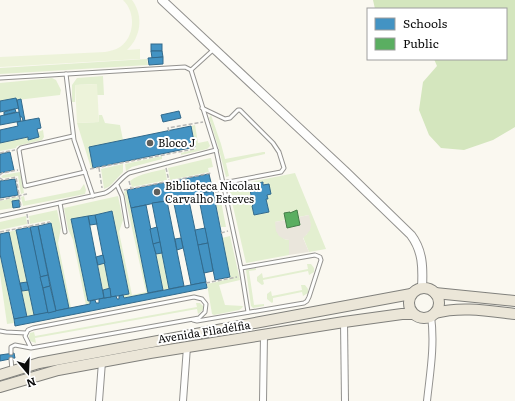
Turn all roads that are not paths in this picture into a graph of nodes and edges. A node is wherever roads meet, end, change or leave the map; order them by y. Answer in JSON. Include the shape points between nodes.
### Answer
{"nodes":[{"id":1,"x":162,"y":0,"type":"edge"},
{"id":2,"x":214,"y":49,"type":"junction"},
{"id":3,"x":191,"y":70,"type":"junction"},
{"id":4,"x":66,"y":74,"type":"junction"},
{"id":5,"x":0,"y":78,"type":"edge"},
{"id":6,"x":202,"y":108,"type":"junction"},
{"id":7,"x":73,"y":136,"type":"junction"},
{"id":8,"x":216,"y":150,"type":"junction"},
{"id":9,"x":85,"y":172,"type":"junction"},
{"id":10,"x":223,"y":184,"type":"junction"},
{"id":11,"x":116,"y":185,"type":"junction"},
{"id":12,"x":93,"y":196,"type":"junction"},
{"id":13,"x":60,"y":203,"type":"junction"},
{"id":14,"x":0,"y":216,"type":"edge"},
{"id":15,"x":127,"y":226,"type":"dead end"},
{"id":16,"x":65,"y":232,"type":"dead end"},
{"id":17,"x":242,"y":268,"type":"junction"},
{"id":18,"x":422,"y":288,"type":"junction"},
{"id":19,"x":435,"y":293,"type":"junction"},
{"id":20,"x":411,"y":294,"type":"junction"},
{"id":21,"x":515,"y":301,"type":"edge"},
{"id":22,"x":248,"y":312,"type":"junction"},
{"id":23,"x":413,"y":314,"type":"junction"},
{"id":24,"x":515,"y":314,"type":"edge"},
{"id":25,"x":433,"y":315,"type":"junction"},
{"id":26,"x":191,"y":320,"type":"junction"},
{"id":27,"x":344,"y":322,"type":"junction"},
{"id":28,"x":0,"y":330,"type":"edge"},
{"id":29,"x":26,"y":333,"type":"junction"},
{"id":30,"x":264,"y":335,"type":"junction"},
{"id":31,"x":187,"y":347,"type":"junction"},
{"id":32,"x":31,"y":348,"type":"junction"},
{"id":33,"x":11,"y":353,"type":"dead end"},
{"id":34,"x":11,"y":359,"type":"dead end"},
{"id":35,"x":102,"y":362,"type":"junction"},
{"id":36,"x":12,"y":371,"type":"junction"},
{"id":37,"x":0,"y":372,"type":"edge"},
{"id":38,"x":0,"y":375,"type":"edge"},
{"id":39,"x":0,"y":387,"type":"edge"},
{"id":40,"x":99,"y":401,"type":"edge"},
{"id":41,"x":183,"y":401,"type":"edge"},
{"id":42,"x":264,"y":401,"type":"edge"},
{"id":43,"x":345,"y":401,"type":"edge"},
{"id":44,"x":427,"y":401,"type":"edge"}],
"edges":[{"from":1,"to":2,"type":"street"},
{"from":2,"to":3,"type":"lane"},
{"from":2,"to":18,"type":"street","via":[[411,235],[421,254]]},
{"from":3,"to":4,"type":"lane","via":[[185,67]]},
{"from":3,"to":6,"type":"lane"},
{"from":4,"to":5,"type":"lane"},
{"from":4,"to":7,"type":"lane"},
{"from":6,"to":8,"type":"lane"},
{"from":6,"to":10,"type":"lane","via":[[225,119],[240,110],[273,143],[284,168],[281,172]]},
{"from":7,"to":9,"type":"lane"},
{"from":7,"to":9,"type":"lane","via":[[19,150],[25,186]]},
{"from":8,"to":10,"type":"lane"},
{"from":8,"to":11,"type":"lane","via":[[129,174]]},
{"from":9,"to":12,"type":"lane"},
{"from":10,"to":17,"type":"lane"},
{"from":11,"to":12,"type":"lane","via":[[104,194]]},
{"from":11,"to":15,"type":"lane","via":[[121,192]]},
{"from":12,"to":13,"type":"lane"},
{"from":13,"to":14,"type":"lane"},
{"from":13,"to":16,"type":"lane"},
{"from":17,"to":22,"type":"lane"},
{"from":17,"to":22,"type":"lane","via":[[315,255],[320,257],[307,301]]},
{"from":18,"to":19,"type":"main road"},
{"from":18,"to":20,"type":"main road"},
{"from":19,"to":21,"type":"main road"},
{"from":19,"to":25,"type":"main road","via":[[439,305]]},
{"from":20,"to":23,"type":"main road","via":[[409,307]]},
{"from":20,"to":36,"type":"main road","name":"Avenida Filadélfia","via":[[39,363]]},
{"from":22,"to":26,"type":"lane"},
{"from":23,"to":25,"type":"main road","via":[[422,318]]},
{"from":23,"to":27,"type":"main road","name":"Avenida Filadélfia"},
{"from":24,"to":25,"type":"main road","via":[[445,310]]},
{"from":25,"to":44,"type":"street","via":[[433,350]]},
{"from":26,"to":29,"type":"lane","via":[[199,318],[205,312],[206,304],[202,299],[194,297],[33,328]]},
{"from":26,"to":32,"type":"lane"},
{"from":27,"to":30,"type":"main road","name":"Avenida Filadélfia"},
{"from":27,"to":43,"type":"street"},
{"from":28,"to":29,"type":"lane"},
{"from":29,"to":32,"type":"lane","via":[[26,340]]},
{"from":30,"to":31,"type":"main road","name":"Avenida Filadélfia"},
{"from":30,"to":42,"type":"street"},
{"from":31,"to":35,"type":"main road","name":"Avenida Filadélfia"},
{"from":31,"to":41,"type":"street"},
{"from":32,"to":33,"type":"lane","via":[[13,346]]},
{"from":34,"to":36,"type":"lane"},
{"from":35,"to":39,"type":"main road","name":"Avenida Filadélfia","via":[[58,370]]},
{"from":35,"to":40,"type":"street"},
{"from":36,"to":38,"type":"main road","name":"Avenida Filadélfia"},
{"from":37,"to":38,"type":"lane"}]}
